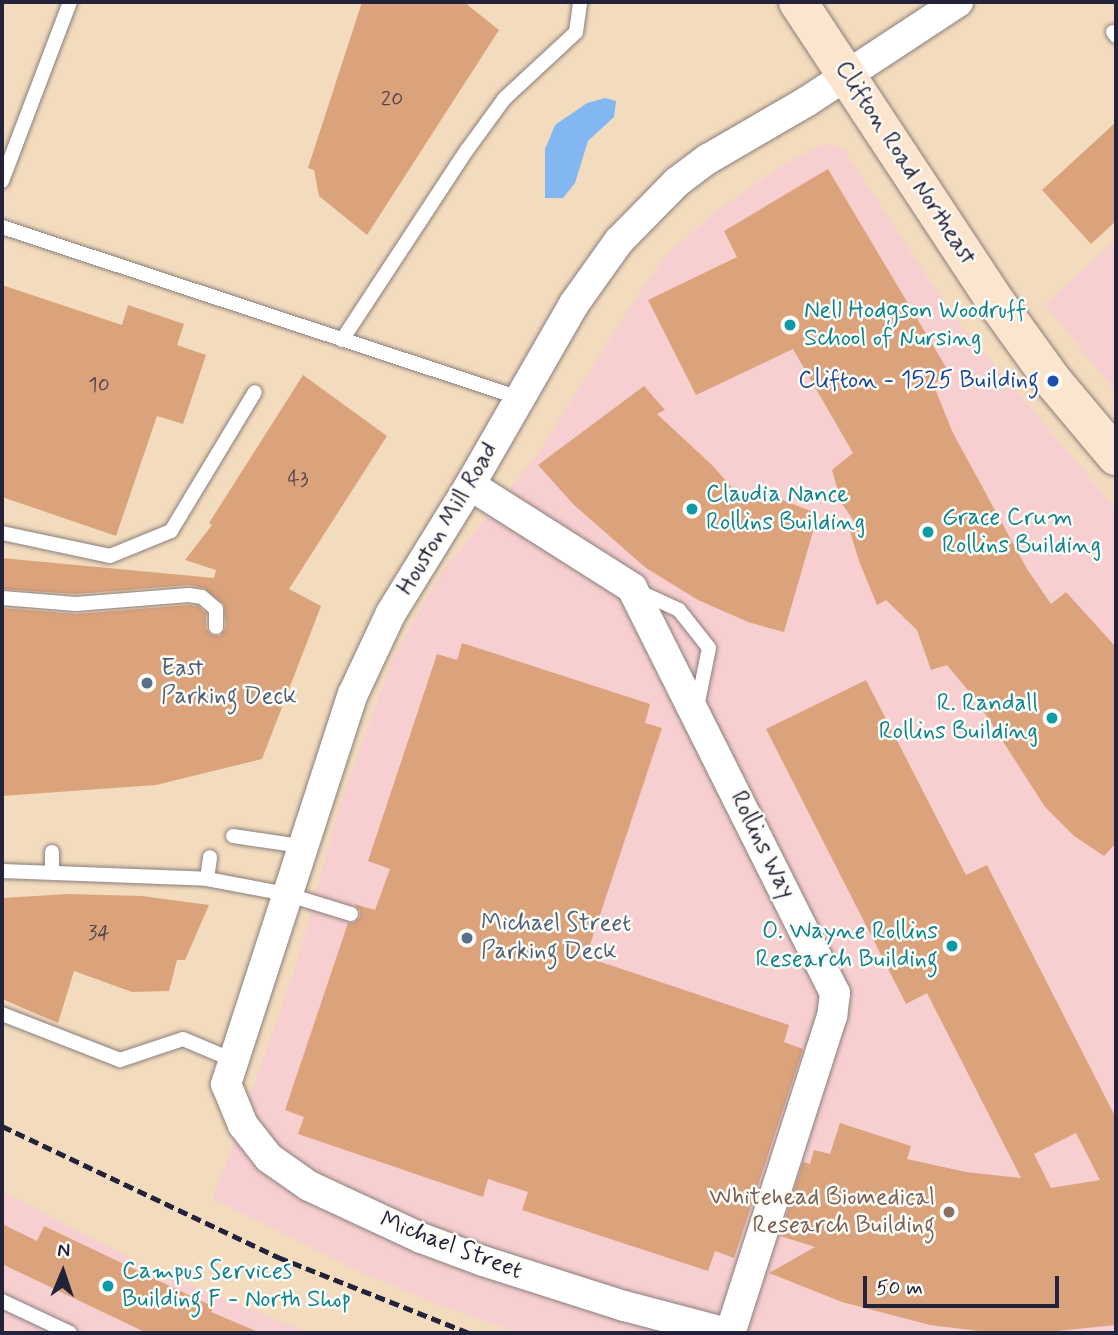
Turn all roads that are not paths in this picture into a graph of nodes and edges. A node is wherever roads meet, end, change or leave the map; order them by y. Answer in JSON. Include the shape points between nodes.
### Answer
{"nodes":[{"id":1,"x":71,"y":2,"type":"edge"},
{"id":2,"x":580,"y":2,"type":"edge"},
{"id":3,"x":798,"y":2,"type":"edge"},
{"id":4,"x":958,"y":2,"type":"edge"},
{"id":5,"x":847,"y":76,"type":"junction"},
{"id":6,"x":2,"y":181,"type":"edge"},
{"id":7,"x":2,"y":227,"type":"edge"},
{"id":8,"x":342,"y":340,"type":"junction"},
{"id":9,"x":255,"y":392,"type":"dead end"},
{"id":10,"x":520,"y":398,"type":"junction"},
{"id":11,"x":1116,"y":456,"type":"edge"},
{"id":12,"x":470,"y":485,"type":"junction"},
{"id":13,"x":2,"y":533,"type":"edge"},
{"id":14,"x":632,"y":588,"type":"junction"},
{"id":15,"x":2,"y":598,"type":"edge"},
{"id":16,"x":216,"y":627,"type":"dead end"},
{"id":17,"x":695,"y":712,"type":"junction"},
{"id":18,"x":233,"y":836,"type":"dead end"},
{"id":19,"x":301,"y":846,"type":"junction"},
{"id":20,"x":52,"y":852,"type":"dead end"},
{"id":21,"x":210,"y":856,"type":"dead end"},
{"id":22,"x":2,"y":872,"type":"edge"},
{"id":23,"x":52,"y":872,"type":"junction"},
{"id":24,"x":207,"y":879,"type":"junction"},
{"id":25,"x":286,"y":894,"type":"junction"},
{"id":26,"x":351,"y":914,"type":"dead end"},
{"id":27,"x":2,"y":1014,"type":"edge"},
{"id":28,"x":230,"y":1072,"type":"junction"},
{"id":29,"x":2,"y":1301,"type":"edge"},
{"id":30,"x":70,"y":1333,"type":"edge"},
{"id":31,"x":728,"y":1333,"type":"edge"}],
"edges":[{"from":1,"to":6,"type":"lane"},
{"from":2,"to":8,"type":"lane","via":[[576,32],[503,99]]},
{"from":3,"to":5,"type":"main road","name":"Clifton Road Northeast"},
{"from":4,"to":5,"type":"street","name":"Houston Mill Road"},
{"from":5,"to":10,"type":"street","name":"Houston Mill Road","via":[[708,159],[651,208],[619,242],[574,304]]},
{"from":5,"to":11,"type":"main road","name":"Clifton Road Northeast","via":[[1003,312]]},
{"from":7,"to":8,"type":"lane"},
{"from":8,"to":10,"type":"lane"},
{"from":9,"to":13,"type":"lane","via":[[171,531],[110,556]]},
{"from":10,"to":12,"type":"street","name":"Houston Mill Road"},
{"from":12,"to":14,"type":"street"},
{"from":12,"to":19,"type":"street","name":"Houston Mill Road","via":[[391,613],[367,664]]},
{"from":14,"to":17,"type":"street","name":"Rollins Way"},
{"from":14,"to":17,"type":"lane","via":[[680,610],[709,648]]},
{"from":15,"to":16,"type":"lane","via":[[75,604],[189,595],[202,597],[216,609]]},
{"from":17,"to":31,"type":"street","name":"Rollins Way","via":[[836,998]]},
{"from":18,"to":19,"type":"lane"},
{"from":19,"to":25,"type":"street","name":"Houston Mill Road"},
{"from":20,"to":23,"type":"lane"},
{"from":21,"to":24,"type":"lane"},
{"from":22,"to":23,"type":"lane"},
{"from":23,"to":24,"type":"lane"},
{"from":24,"to":25,"type":"lane"},
{"from":25,"to":26,"type":"lane"},
{"from":25,"to":28,"type":"street","name":"Houston Mill Road"},
{"from":27,"to":28,"type":"lane","via":[[120,1060],[183,1039]]},
{"from":28,"to":31,"type":"street","name":"Michael Street","via":[[243,1125],[269,1158],[309,1186],[483,1261]]},
{"from":29,"to":30,"type":"lane"}]}
